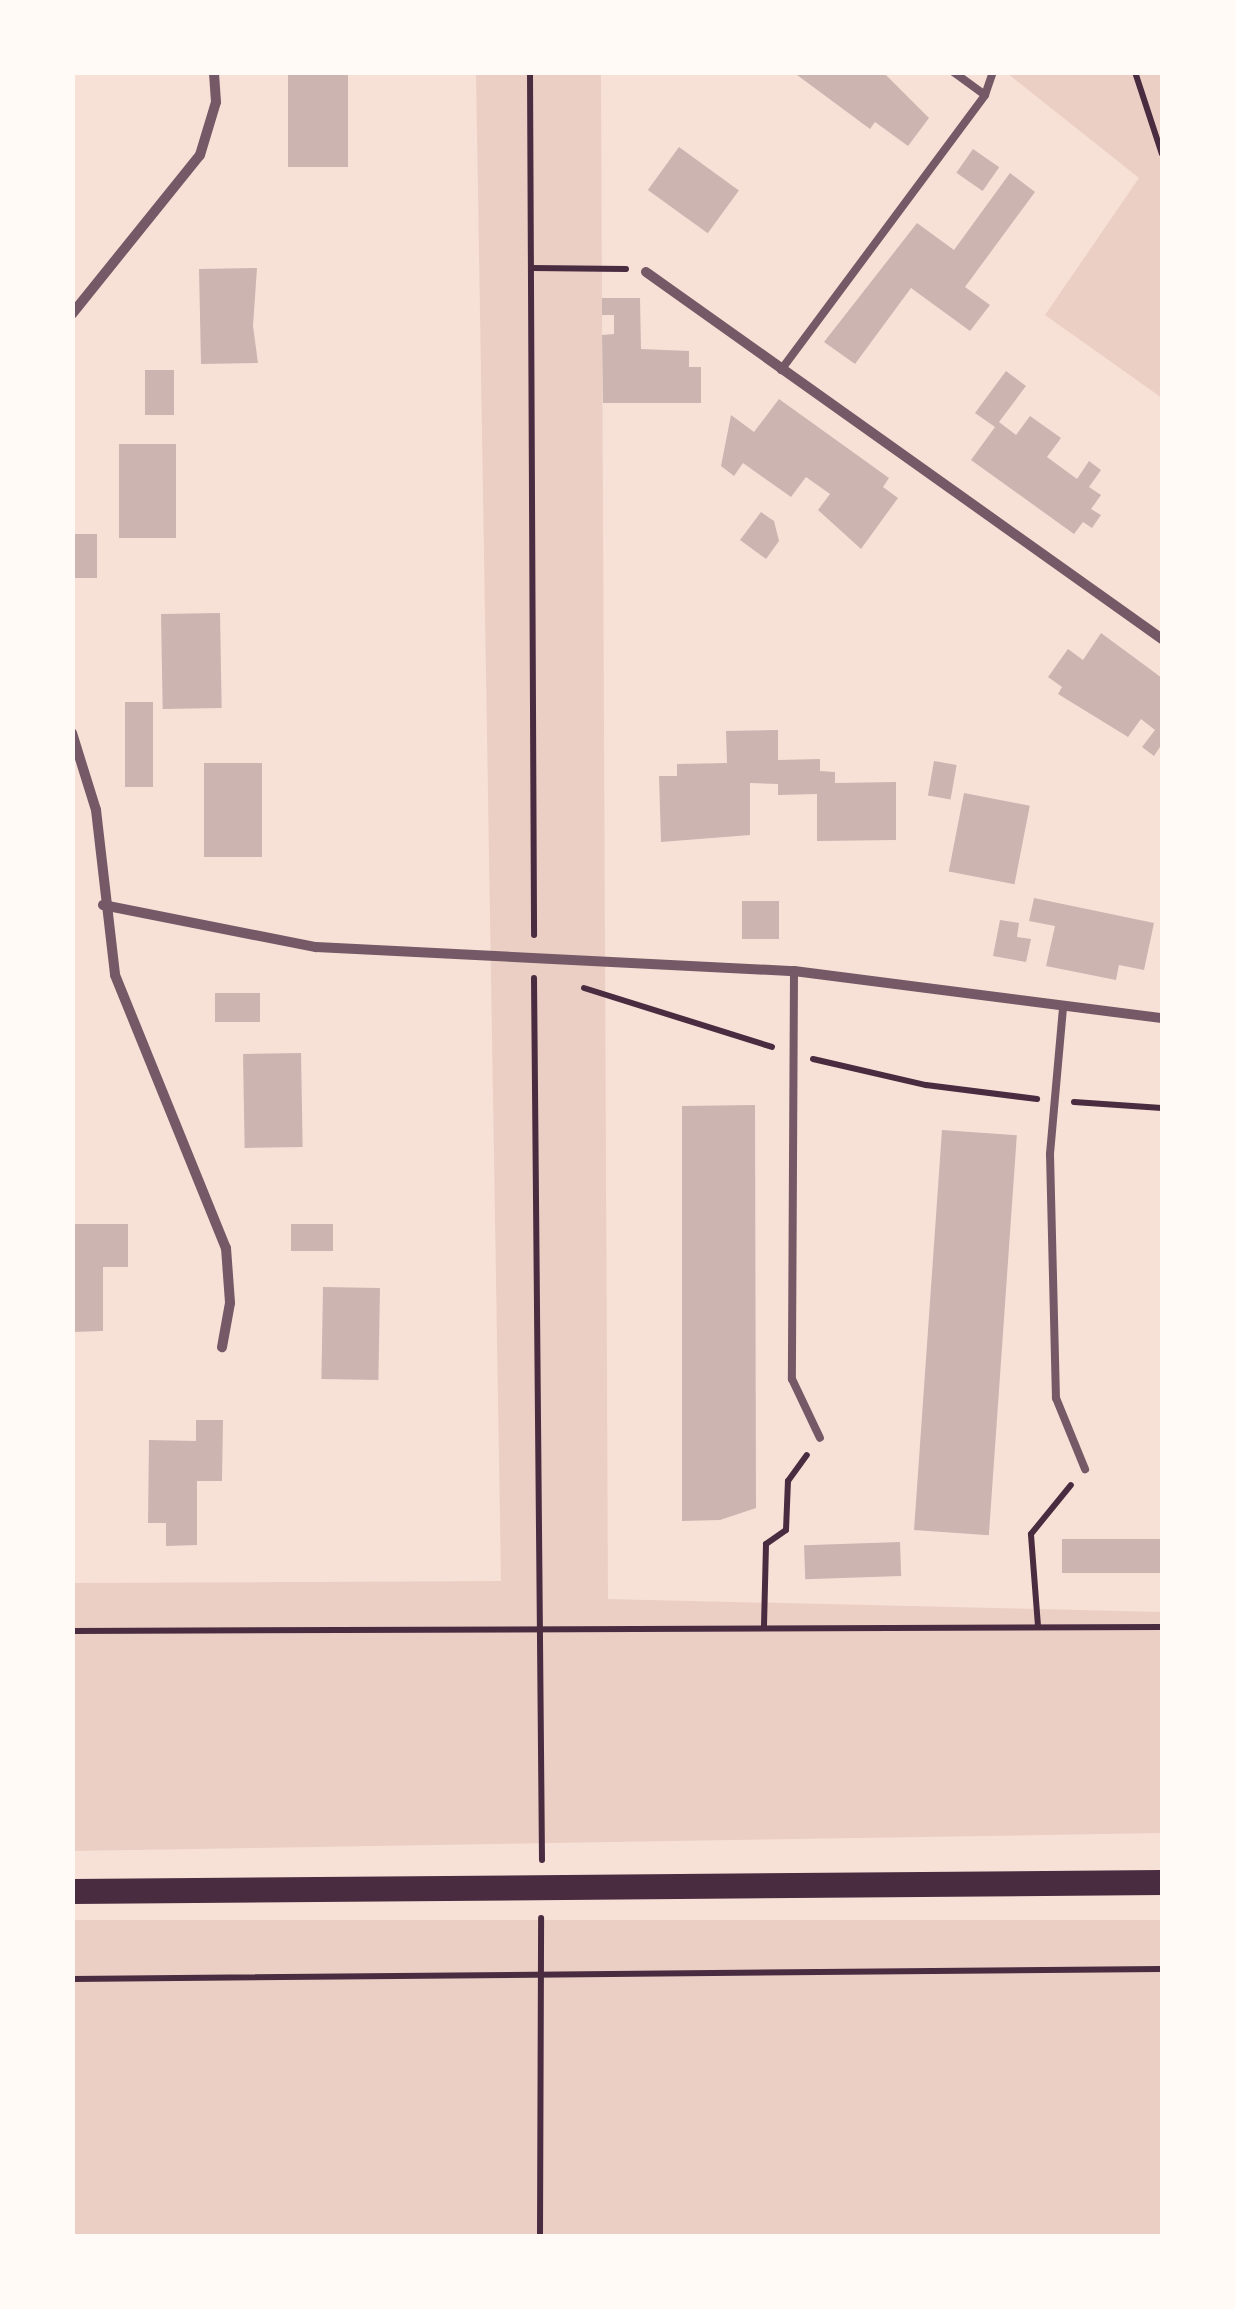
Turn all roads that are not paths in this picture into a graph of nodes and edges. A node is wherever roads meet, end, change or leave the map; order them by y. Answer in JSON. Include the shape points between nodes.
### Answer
{"nodes":[{"id":1,"x":214,"y":72,"type":"edge"},
{"id":2,"x":953,"y":72,"type":"edge"},
{"id":3,"x":993,"y":72,"type":"edge"},
{"id":4,"x":984,"y":95,"type":"junction"},
{"id":5,"x":646,"y":272,"type":"road end"},
{"id":6,"x":72,"y":314,"type":"edge"},
{"id":7,"x":781,"y":370,"type":"junction"},
{"id":8,"x":1162,"y":639,"type":"edge"},
{"id":9,"x":72,"y":733,"type":"edge"},
{"id":10,"x":103,"y":906,"type":"junction"},
{"id":11,"x":794,"y":971,"type":"junction"},
{"id":12,"x":1062,"y":1008,"type":"junction"},
{"id":13,"x":1162,"y":1018,"type":"edge"},
{"id":14,"x":222,"y":1347,"type":"dead end"},
{"id":15,"x":820,"y":1438,"type":"road end"},
{"id":16,"x":1085,"y":1468,"type":"road end"},
{"id":17,"x":1162,"y":1882,"type":"edge"},
{"id":18,"x":72,"y":1891,"type":"edge"}],
"edges":[{"from":1,"to":6,"type":"street","via":[[216,102],[200,155]]},
{"from":2,"to":4,"type":"lane"},
{"from":3,"to":4,"type":"lane"},
{"from":4,"to":7,"type":"lane"},
{"from":5,"to":7,"type":"street"},
{"from":7,"to":8,"type":"street"},
{"from":9,"to":10,"type":"street","via":[[96,810]]},
{"from":10,"to":11,"type":"street","via":[[316,947]]},
{"from":10,"to":14,"type":"street","via":[[121,993],[226,1248],[230,1303]]},
{"from":11,"to":12,"type":"street"},
{"from":11,"to":15,"type":"lane","via":[[792,1379]]},
{"from":12,"to":13,"type":"street"},
{"from":12,"to":16,"type":"lane","via":[[1055,1101],[1056,1398],[1067,1438]]},
{"from":17,"to":18,"type":"main road"}]}
